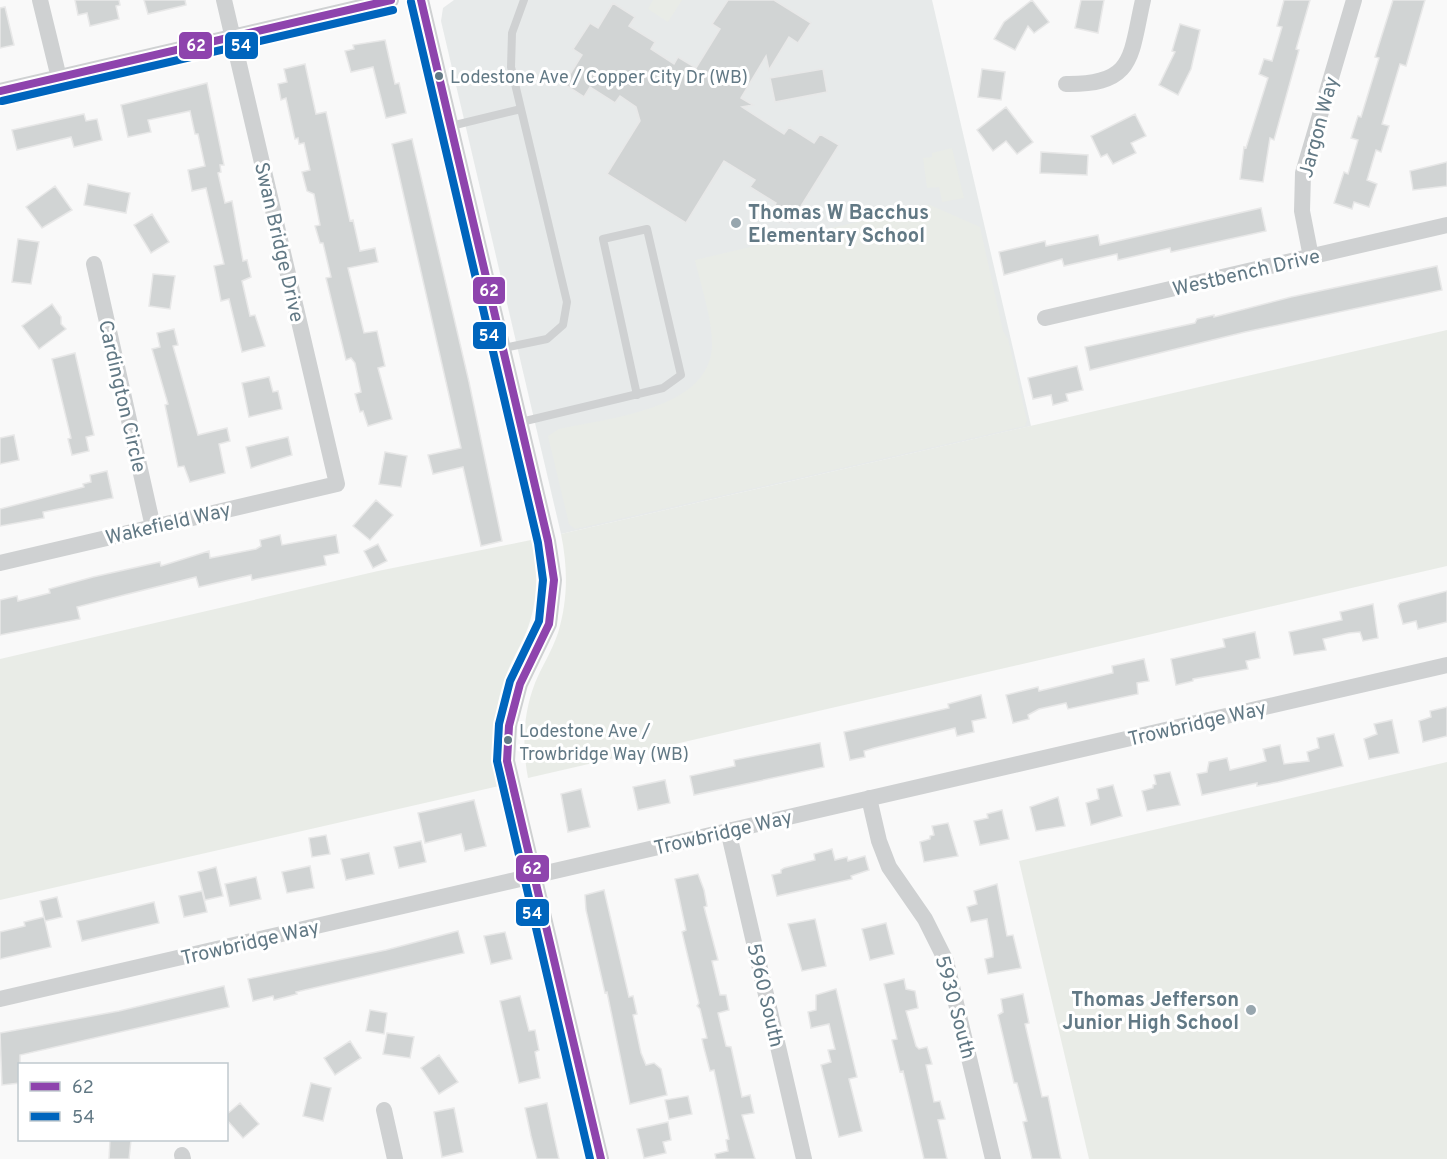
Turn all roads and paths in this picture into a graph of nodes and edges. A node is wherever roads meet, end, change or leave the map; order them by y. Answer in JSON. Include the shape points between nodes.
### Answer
{"nodes":[{"id":1,"x":40,"y":0,"type":"edge"},
{"id":2,"x":224,"y":0,"type":"edge"},
{"id":3,"x":391,"y":0,"type":"edge"},
{"id":4,"x":421,"y":0,"type":"edge"},
{"id":5,"x":524,"y":0,"type":"edge"},
{"id":6,"x":1143,"y":0,"type":"edge"},
{"id":7,"x":1354,"y":0,"type":"edge"},
{"id":8,"x":232,"y":37,"type":"junction"},
{"id":9,"x":58,"y":78,"type":"junction"},
{"id":10,"x":1066,"y":84,"type":"dead end"},
{"id":11,"x":0,"y":91,"type":"edge"},
{"id":12,"x":521,"y":109,"type":"junction"},
{"id":13,"x":451,"y":126,"type":"junction"},
{"id":14,"x":1447,"y":225,"type":"edge"},
{"id":15,"x":1311,"y":257,"type":"junction"},
{"id":16,"x":94,"y":264,"type":"dead end"},
{"id":17,"x":1045,"y":318,"type":"dead end"},
{"id":18,"x":504,"y":348,"type":"junction"},
{"id":19,"x":637,"y":395,"type":"junction"},
{"id":20,"x":521,"y":422,"type":"junction"},
{"id":21,"x":337,"y":484,"type":"joint"},
{"id":22,"x":153,"y":527,"type":"junction"},
{"id":23,"x":0,"y":562,"type":"edge"},
{"id":24,"x":1447,"y":665,"type":"edge"},
{"id":25,"x":869,"y":798,"type":"junction"},
{"id":26,"x":728,"y":830,"type":"junction"},
{"id":27,"x":535,"y":876,"type":"junction"},
{"id":28,"x":0,"y":999,"type":"edge"},
{"id":29,"x":384,"y":1110,"type":"dead end"},
{"id":30,"x":395,"y":1159,"type":"edge"},
{"id":31,"x":601,"y":1159,"type":"edge"},
{"id":32,"x":804,"y":1159,"type":"edge"},
{"id":33,"x":993,"y":1159,"type":"edge"}],
"edges":[{"from":1,"to":9,"type":"street"},
{"from":2,"to":8,"type":"street","name":"Swan Bridge Drive"},
{"from":3,"to":8,"type":"street"},
{"from":4,"to":13,"type":"street"},
{"from":5,"to":12,"type":"lane","via":[[512,33],[511,67]]},
{"from":6,"to":10,"type":"street","via":[[1132,49],[1117,74],[1102,83]]},
{"from":7,"to":15,"type":"street","name":"Jargon Way","via":[[1303,173],[1302,211]]},
{"from":8,"to":9,"type":"street"},
{"from":8,"to":21,"type":"street","name":"Swan Bridge Drive"},
{"from":9,"to":11,"type":"street"},
{"from":12,"to":13,"type":"lane"},
{"from":12,"to":18,"type":"lane","via":[[567,302],[563,326],[548,339]]},
{"from":13,"to":18,"type":"street"},
{"from":14,"to":15,"type":"street","name":"Westbench Drive"},
{"from":15,"to":17,"type":"street","name":"Westbench Drive"},
{"from":16,"to":22,"type":"street","name":"Cardington Circle"},
{"from":18,"to":20,"type":"street"},
{"from":19,"to":19,"type":"lane","via":[[663,388],[681,375],[647,229],[603,239]]},
{"from":19,"to":20,"type":"lane"},
{"from":20,"to":27,"type":"street","via":[[554,580],[549,624],[520,684],[509,726],[507,761]]},
{"from":21,"to":22,"type":"street","name":"Wakefield Way"},
{"from":22,"to":23,"type":"street","name":"Wakefield Way"},
{"from":24,"to":25,"type":"street","name":"Trowbridge Way"},
{"from":25,"to":26,"type":"street","name":"Trowbridge Way"},
{"from":25,"to":33,"type":"street","name":"5930 South","via":[[889,867],[926,919],[946,961]]},
{"from":26,"to":27,"type":"street","name":"Trowbridge Way"},
{"from":26,"to":32,"type":"street","name":"5960 South"},
{"from":27,"to":28,"type":"street","name":"Trowbridge Way"},
{"from":27,"to":31,"type":"street"},
{"from":29,"to":30,"type":"street"}]}
